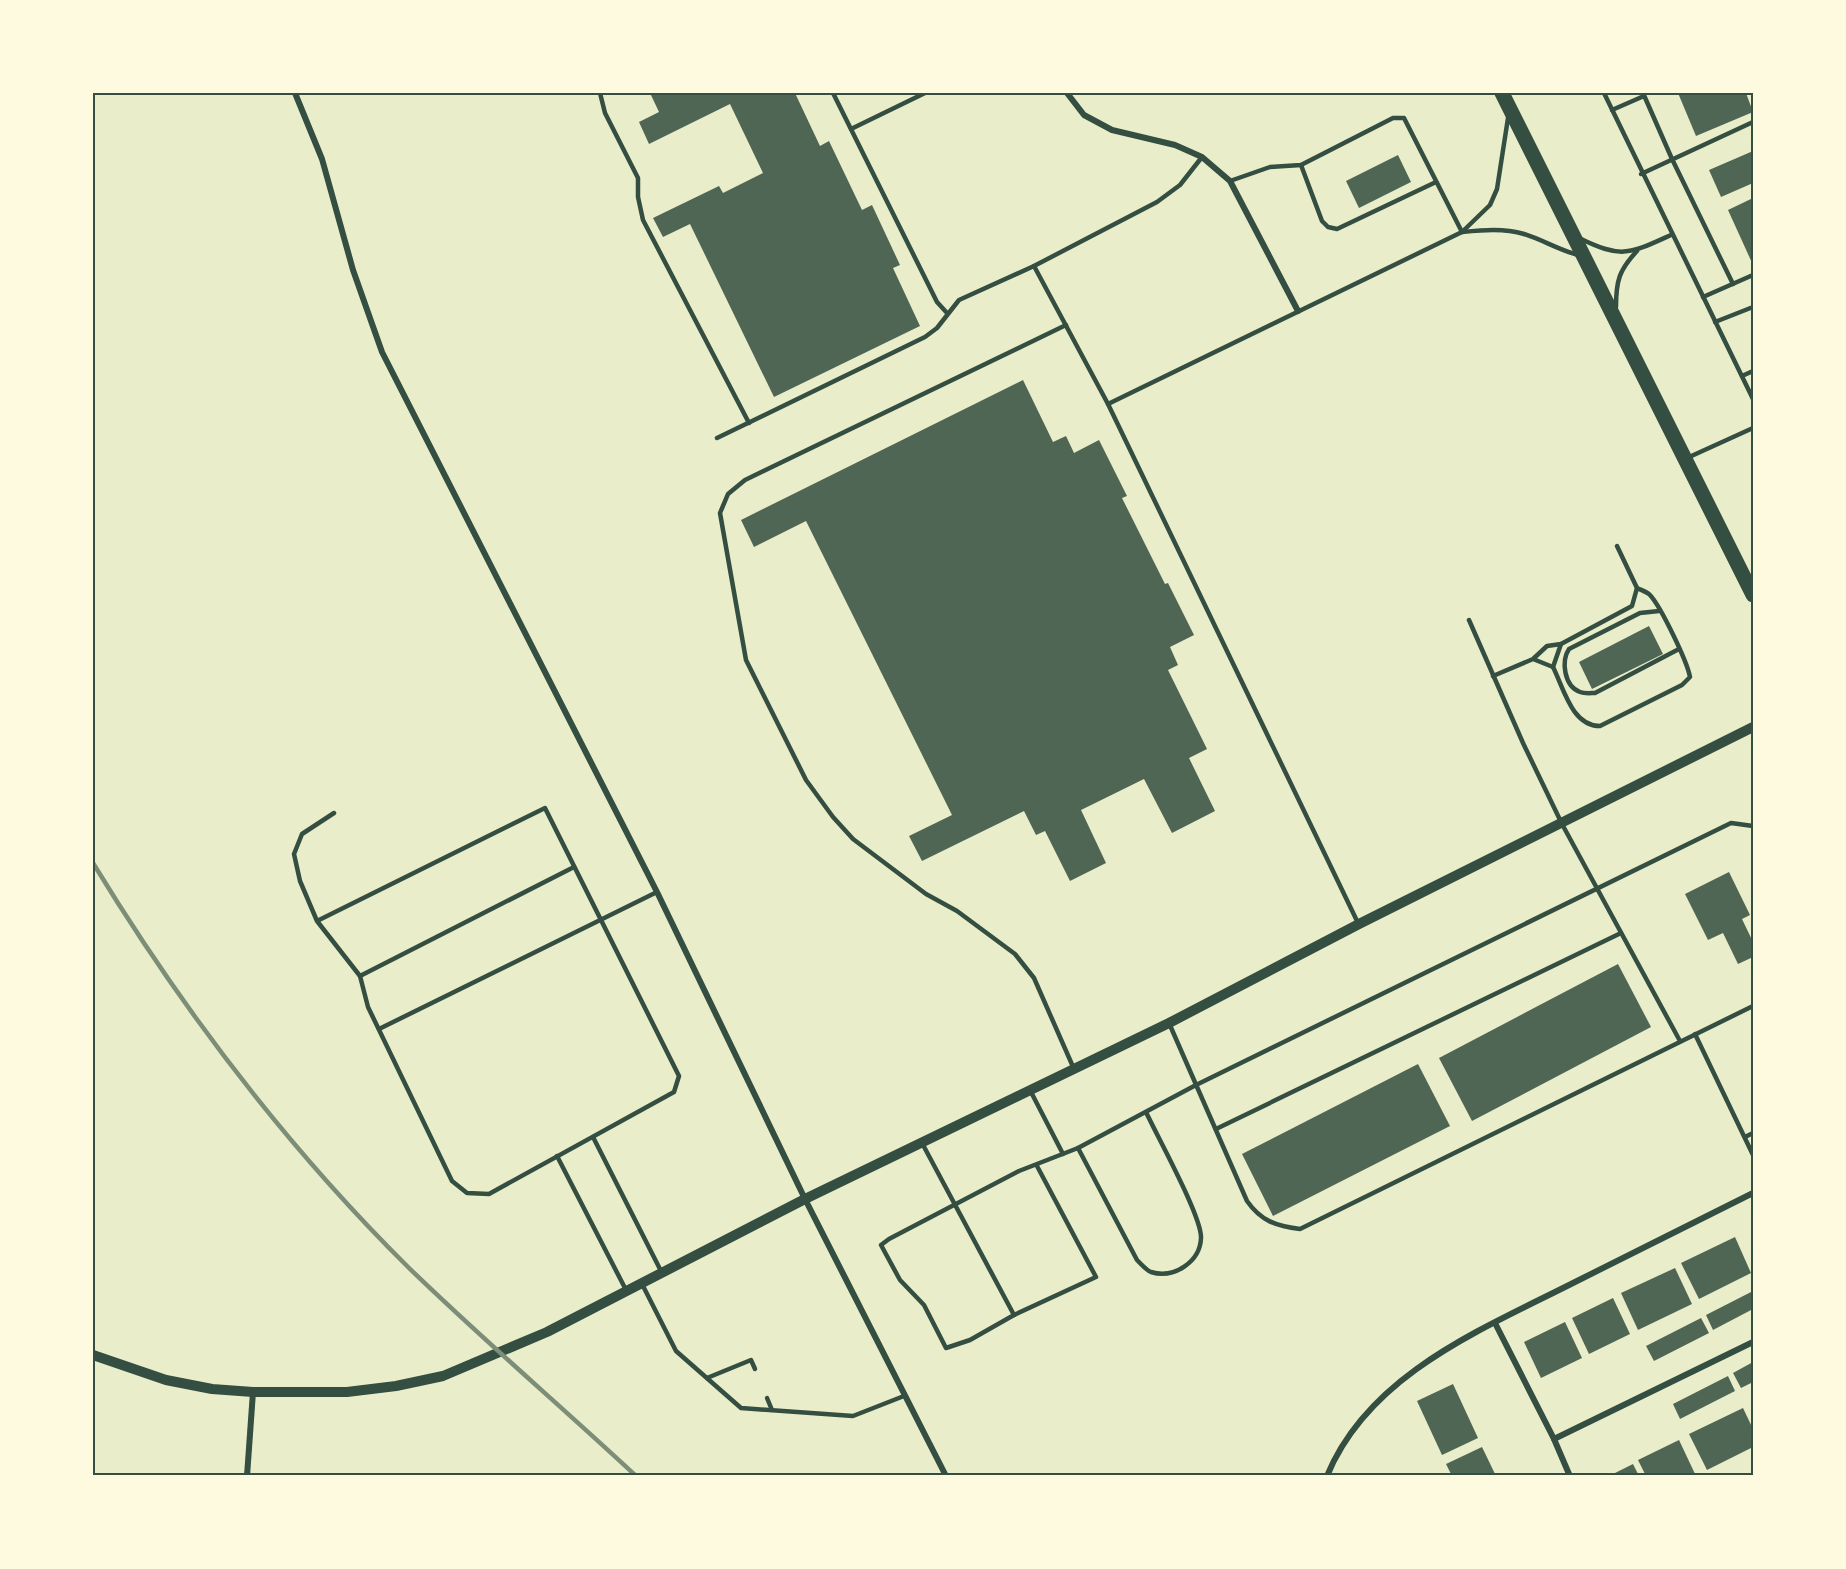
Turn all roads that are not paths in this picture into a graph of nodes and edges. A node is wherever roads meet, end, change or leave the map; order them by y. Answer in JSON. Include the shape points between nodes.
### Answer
{"nodes":[{"id":1,"x":295,"y":93,"type":"edge"},
{"id":2,"x":600,"y":93,"type":"edge"},
{"id":3,"x":833,"y":93,"type":"edge"},
{"id":4,"x":925,"y":93,"type":"edge"},
{"id":5,"x":1067,"y":93,"type":"edge"},
{"id":6,"x":1502,"y":93,"type":"edge"},
{"id":7,"x":1604,"y":93,"type":"edge"},
{"id":8,"x":1644,"y":94,"type":"edge"},
{"id":9,"x":1510,"y":110,"type":"junction"},
{"id":10,"x":1612,"y":110,"type":"junction"},
{"id":11,"x":1753,"y":122,"type":"edge"},
{"id":12,"x":851,"y":129,"type":"junction"},
{"id":13,"x":1202,"y":157,"type":"junction"},
{"id":14,"x":1671,"y":159,"type":"junction"},
{"id":15,"x":1300,"y":165,"type":"junction"},
{"id":16,"x":1641,"y":174,"type":"junction"},
{"id":17,"x":1230,"y":181,"type":"junction"},
{"id":18,"x":1436,"y":182,"type":"junction"},
{"id":19,"x":1462,"y":232,"type":"junction"},
{"id":20,"x":1572,"y":235,"type":"junction"},
{"id":21,"x":1671,"y":235,"type":"junction"},
{"id":22,"x":1637,"y":251,"type":"junction"},
{"id":23,"x":1583,"y":256,"type":"junction"},
{"id":24,"x":1034,"y":266,"type":"junction"},
{"id":25,"x":1753,"y":275,"type":"edge"},
{"id":26,"x":1733,"y":284,"type":"junction"},
{"id":27,"x":1702,"y":297,"type":"junction"},
{"id":28,"x":1753,"y":307,"type":"edge"},
{"id":29,"x":1298,"y":311,"type":"junction"},
{"id":30,"x":947,"y":313,"type":"junction"},
{"id":31,"x":1615,"y":321,"type":"junction"},
{"id":32,"x":1715,"y":322,"type":"junction"},
{"id":33,"x":1066,"y":326,"type":"junction"},
{"id":34,"x":1753,"y":371,"type":"edge"},
{"id":35,"x":1742,"y":376,"type":"junction"},
{"id":36,"x":1753,"y":399,"type":"edge"},
{"id":37,"x":1108,"y":404,"type":"junction"},
{"id":38,"x":749,"y":423,"type":"junction"},
{"id":39,"x":1753,"y":428,"type":"edge"},
{"id":40,"x":717,"y":438,"type":"dead end"},
{"id":41,"x":1685,"y":459,"type":"junction"},
{"id":42,"x":1617,"y":546,"type":"dead end"},
{"id":43,"x":1637,"y":588,"type":"junction"},
{"id":44,"x":1753,"y":595,"type":"edge"},
{"id":45,"x":1659,"y":611,"type":"junction"},
{"id":46,"x":1469,"y":620,"type":"dead end"},
{"id":47,"x":1561,"y":644,"type":"junction"},
{"id":48,"x":1679,"y":649,"type":"junction"},
{"id":49,"x":1533,"y":659,"type":"junction"},
{"id":50,"x":1553,"y":667,"type":"junction"},
{"id":51,"x":1493,"y":676,"type":"junction"},
{"id":52,"x":1753,"y":727,"type":"edge"},
{"id":53,"x":334,"y":813,"type":"dead end"},
{"id":54,"x":1562,"y":824,"type":"junction"},
{"id":55,"x":1753,"y":826,"type":"edge"},
{"id":56,"x":574,"y":867,"type":"junction"},
{"id":57,"x":1597,"y":888,"type":"junction"},
{"id":58,"x":657,"y":892,"type":"junction"},
{"id":59,"x":601,"y":920,"type":"junction"},
{"id":60,"x":316,"y":921,"type":"junction"},
{"id":61,"x":1359,"y":924,"type":"junction"},
{"id":62,"x":1621,"y":933,"type":"junction"},
{"id":63,"x":360,"y":975,"type":"junction"},
{"id":64,"x":1753,"y":1006,"type":"edge"},
{"id":65,"x":1169,"y":1023,"type":"junction"},
{"id":66,"x":379,"y":1029,"type":"junction"},
{"id":67,"x":1695,"y":1034,"type":"junction"},
{"id":68,"x":1680,"y":1041,"type":"junction"},
{"id":69,"x":1074,"y":1069,"type":"junction"},
{"id":70,"x":1196,"y":1085,"type":"junction"},
{"id":71,"x":1030,"y":1089,"type":"junction"},
{"id":72,"x":1146,"y":1112,"type":"junction"},
{"id":73,"x":1216,"y":1130,"type":"junction"},
{"id":74,"x":1753,"y":1133,"type":"edge"},
{"id":75,"x":593,"y":1137,"type":"junction"},
{"id":76,"x":1745,"y":1137,"type":"junction"},
{"id":77,"x":921,"y":1141,"type":"junction"},
{"id":78,"x":1078,"y":1148,"type":"junction"},
{"id":79,"x":1063,"y":1154,"type":"junction"},
{"id":80,"x":1753,"y":1155,"type":"edge"},
{"id":81,"x":557,"y":1156,"type":"junction"},
{"id":82,"x":1037,"y":1166,"type":"junction"},
{"id":83,"x":1753,"y":1193,"type":"edge"},
{"id":84,"x":805,"y":1199,"type":"junction"},
{"id":85,"x":955,"y":1206,"type":"junction"},
{"id":86,"x":662,"y":1273,"type":"junction"},
{"id":87,"x":642,"y":1284,"type":"junction"},
{"id":88,"x":627,"y":1292,"type":"junction"},
{"id":89,"x":1014,"y":1315,"type":"junction"},
{"id":90,"x":1495,"y":1323,"type":"junction"},
{"id":91,"x":1753,"y":1342,"type":"edge"},
{"id":92,"x":93,"y":1355,"type":"edge"},
{"id":93,"x":755,"y":1369,"type":"dead end"},
{"id":94,"x":707,"y":1378,"type":"junction"},
{"id":95,"x":253,"y":1392,"type":"junction"},
{"id":96,"x":904,"y":1396,"type":"junction"},
{"id":97,"x":767,"y":1398,"type":"dead end"},
{"id":98,"x":772,"y":1410,"type":"junction"},
{"id":99,"x":1554,"y":1439,"type":"junction"},
{"id":100,"x":1569,"y":1474,"type":"dead end"},
{"id":101,"x":247,"y":1476,"type":"edge"},
{"id":102,"x":946,"y":1476,"type":"edge"},
{"id":103,"x":1327,"y":1476,"type":"edge"}],
"edges":[{"from":1,"to":58,"type":"street","via":[[322,159],[353,270],[382,352]]},
{"from":2,"to":38,"type":"lane","via":[[605,112],[638,178],[642,220]]},
{"from":3,"to":12,"type":"lane"},
{"from":4,"to":12,"type":"lane"},
{"from":5,"to":13,"type":"street","via":[[1084,115],[1112,130],[1175,145]]},
{"from":6,"to":9,"type":"main road"},
{"from":7,"to":10,"type":"lane"},
{"from":8,"to":10,"type":"lane"},
{"from":8,"to":14,"type":"lane"},
{"from":9,"to":19,"type":"lane","via":[[1497,189],[1490,205]]},
{"from":9,"to":20,"type":"main road"},
{"from":10,"to":16,"type":"lane"},
{"from":11,"to":14,"type":"lane"},
{"from":12,"to":30,"type":"lane","via":[[937,302]]},
{"from":13,"to":17,"type":"street"},
{"from":13,"to":24,"type":"lane","via":[[1180,186],[1157,202]]},
{"from":14,"to":16,"type":"lane"},
{"from":14,"to":26,"type":"lane"},
{"from":15,"to":17,"type":"lane","via":[[1270,167]]},
{"from":15,"to":18,"type":"lane","via":[[1394,118],[1404,118]]},
{"from":15,"to":18,"type":"lane","via":[[1322,221],[1337,229]]},
{"from":16,"to":21,"type":"lane"},
{"from":17,"to":29,"type":"street"},
{"from":18,"to":19,"type":"lane"},
{"from":19,"to":23,"type":"lane","via":[[1516,232],[1557,250]]},
{"from":19,"to":29,"type":"lane"},
{"from":20,"to":22,"type":"lane","via":[[1605,250]]},
{"from":20,"to":23,"type":"main road"},
{"from":21,"to":22,"type":"lane"},
{"from":21,"to":27,"type":"lane"},
{"from":22,"to":31,"type":"lane","via":[[1621,268]]},
{"from":23,"to":31,"type":"main road"},
{"from":24,"to":30,"type":"lane","via":[[959,300]]},
{"from":24,"to":33,"type":"lane"},
{"from":25,"to":26,"type":"lane"},
{"from":26,"to":27,"type":"lane"},
{"from":27,"to":32,"type":"lane"},
{"from":28,"to":32,"type":"lane"},
{"from":29,"to":37,"type":"lane"},
{"from":30,"to":38,"type":"lane","via":[[925,337]]},
{"from":31,"to":41,"type":"main road"},
{"from":32,"to":35,"type":"lane"},
{"from":33,"to":37,"type":"lane"},
{"from":33,"to":69,"type":"lane","via":[[745,480],[728,494],[720,513],[746,660],[806,780],[853,839],[1015,954],[1034,978]]},
{"from":34,"to":35,"type":"lane"},
{"from":35,"to":36,"type":"lane"},
{"from":37,"to":61,"type":"lane"},
{"from":38,"to":40,"type":"lane"},
{"from":39,"to":41,"type":"lane"},
{"from":41,"to":44,"type":"main road"},
{"from":42,"to":43,"type":"lane"},
{"from":43,"to":45,"type":"lane","via":[[1649,594]]},
{"from":43,"to":47,"type":"lane","via":[[1632,606]]},
{"from":45,"to":48,"type":"lane"},
{"from":45,"to":48,"type":"lane","via":[[1640,613],[1569,649],[1564,656],[1564,669],[1580,693],[1595,693]]},
{"from":46,"to":51,"type":"lane"},
{"from":47,"to":49,"type":"lane","via":[[1547,646]]},
{"from":47,"to":50,"type":"lane"},
{"from":48,"to":50,"type":"lane","via":[[1690,677],[1683,685],[1600,726],[1588,726],[1578,719]]},
{"from":49,"to":50,"type":"lane"},
{"from":49,"to":51,"type":"lane"},
{"from":51,"to":54,"type":"lane"},
{"from":52,"to":54,"type":"street"},
{"from":53,"to":60,"type":"lane","via":[[302,834],[294,854]]},
{"from":54,"to":57,"type":"lane"},
{"from":54,"to":61,"type":"street"},
{"from":55,"to":57,"type":"lane","via":[[1731,822]]},
{"from":56,"to":59,"type":"lane"},
{"from":56,"to":60,"type":"lane","via":[[545,808]]},
{"from":56,"to":63,"type":"lane"},
{"from":57,"to":62,"type":"lane"},
{"from":57,"to":70,"type":"lane"},
{"from":58,"to":59,"type":"lane"},
{"from":58,"to":84,"type":"street"},
{"from":59,"to":66,"type":"lane"},
{"from":59,"to":75,"type":"lane","via":[[679,1076],[674,1092]]},
{"from":60,"to":63,"type":"lane"},
{"from":61,"to":65,"type":"street"},
{"from":62,"to":68,"type":"lane"},
{"from":62,"to":73,"type":"lane"},
{"from":63,"to":66,"type":"lane"},
{"from":64,"to":67,"type":"lane"},
{"from":65,"to":69,"type":"street"},
{"from":65,"to":70,"type":"lane"},
{"from":66,"to":81,"type":"lane","via":[[452,1181],[467,1193],[489,1194]]},
{"from":67,"to":68,"type":"lane"},
{"from":67,"to":76,"type":"lane"},
{"from":68,"to":73,"type":"lane","via":[[1300,1229],[1280,1226],[1258,1216],[1247,1202]]},
{"from":69,"to":71,"type":"street"},
{"from":70,"to":72,"type":"lane"},
{"from":70,"to":73,"type":"lane"},
{"from":71,"to":77,"type":"street"},
{"from":71,"to":79,"type":"lane"},
{"from":72,"to":78,"type":"lane"},
{"from":72,"to":78,"type":"lane","via":[[1194,1212],[1201,1237],[1198,1252],[1181,1269],[1163,1274],[1149,1272],[1137,1260]]},
{"from":74,"to":76,"type":"lane"},
{"from":75,"to":81,"type":"lane"},
{"from":75,"to":86,"type":"lane"},
{"from":76,"to":80,"type":"lane"},
{"from":77,"to":84,"type":"street"},
{"from":77,"to":85,"type":"lane"},
{"from":78,"to":79,"type":"lane"},
{"from":79,"to":82,"type":"lane"},
{"from":81,"to":88,"type":"lane"},
{"from":82,"to":85,"type":"lane","via":[[1019,1171]]},
{"from":82,"to":89,"type":"lane","via":[[1096,1277]]},
{"from":83,"to":90,"type":"street"},
{"from":84,"to":86,"type":"street"},
{"from":84,"to":96,"type":"street"},
{"from":85,"to":89,"type":"lane"},
{"from":85,"to":89,"type":"lane","via":[[881,1245],[900,1280],[924,1305],[946,1348],[970,1340]]},
{"from":86,"to":87,"type":"street"},
{"from":87,"to":88,"type":"street"},
{"from":87,"to":94,"type":"lane","via":[[676,1351]]},
{"from":88,"to":95,"type":"street","via":[[521,1344],[443,1376],[347,1392]]},
{"from":90,"to":99,"type":"street"},
{"from":90,"to":103,"type":"street","via":[[1402,1380],[1362,1419]]},
{"from":91,"to":99,"type":"street"},
{"from":92,"to":95,"type":"street","via":[[166,1380]]},
{"from":93,"to":94,"type":"lane","via":[[751,1360]]},
{"from":94,"to":98,"type":"lane","via":[[741,1408]]},
{"from":95,"to":101,"type":"street"},
{"from":96,"to":98,"type":"lane","via":[[853,1416]]},
{"from":96,"to":102,"type":"street"},
{"from":97,"to":98,"type":"lane"},
{"from":99,"to":100,"type":"street"}]}
